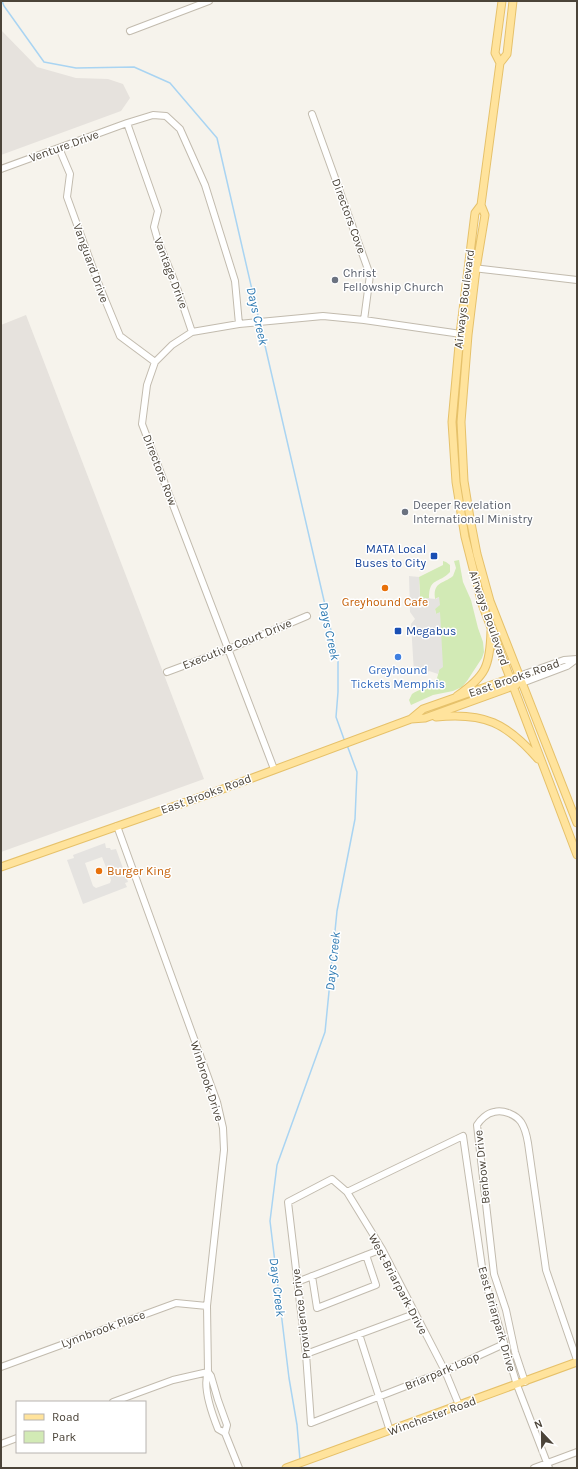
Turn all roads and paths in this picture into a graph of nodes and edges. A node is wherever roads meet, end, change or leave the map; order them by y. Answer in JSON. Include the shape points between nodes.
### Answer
{"nodes":[{"id":1,"x":209,"y":1,"type":"edge"},
{"id":2,"x":502,"y":1,"type":"edge"},
{"id":3,"x":513,"y":2,"type":"edge"},
{"id":4,"x":130,"y":31,"type":"dead end"},
{"id":5,"x":500,"y":63,"type":"junction"},
{"id":6,"x":312,"y":114,"type":"dead end"},
{"id":7,"x":128,"y":123,"type":"junction"},
{"id":8,"x":59,"y":148,"type":"junction"},
{"id":9,"x":1,"y":169,"type":"edge"},
{"id":10,"x":481,"y":205,"type":"junction"},
{"id":11,"x":468,"y":268,"type":"junction"},
{"id":12,"x":476,"y":269,"type":"junction"},
{"id":13,"x":577,"y":280,"type":"edge"},
{"id":14,"x":364,"y":320,"type":"junction"},
{"id":15,"x":239,"y":324,"type":"junction"},
{"id":16,"x":192,"y":332,"type":"junction"},
{"id":17,"x":460,"y":334,"type":"junction"},
{"id":18,"x":468,"y":335,"type":"junction"},
{"id":19,"x":155,"y":362,"type":"junction"},
{"id":20,"x":487,"y":593,"type":"junction"},
{"id":21,"x":479,"y":595,"type":"junction"},
{"id":22,"x":307,"y":616,"type":"dead end"},
{"id":23,"x":491,"y":627,"type":"junction"},
{"id":24,"x":229,"y":649,"type":"junction"},
{"id":25,"x":576,"y":660,"type":"edge"},
{"id":26,"x":167,"y":672,"type":"dead end"},
{"id":27,"x":519,"y":676,"type":"junction"},
{"id":28,"x":511,"y":678,"type":"junction"},
{"id":29,"x":522,"y":683,"type":"junction"},
{"id":30,"x":513,"y":686,"type":"junction"},
{"id":31,"x":453,"y":698,"type":"junction"},
{"id":32,"x":425,"y":718,"type":"junction"},
{"id":33,"x":411,"y":719,"type":"junction"},
{"id":34,"x":542,"y":763,"type":"junction"},
{"id":35,"x":274,"y":769,"type":"junction"},
{"id":36,"x":577,"y":823,"type":"edge"},
{"id":37,"x":117,"y":826,"type":"junction"},
{"id":38,"x":577,"y":855,"type":"edge"},
{"id":39,"x":1,"y":867,"type":"edge"},
{"id":40,"x":346,"y":1192,"type":"junction"},
{"id":41,"x":382,"y":1249,"type":"junction"},
{"id":42,"x":366,"y":1255,"type":"junction"},
{"id":43,"x":312,"y":1276,"type":"junction"},
{"id":44,"x":296,"y":1282,"type":"junction"},
{"id":45,"x":207,"y":1306,"type":"junction"},
{"id":46,"x":414,"y":1314,"type":"junction"},
{"id":47,"x":359,"y":1334,"type":"junction"},
{"id":48,"x":504,"y":1344,"type":"junction"},
{"id":49,"x":306,"y":1354,"type":"junction"},
{"id":50,"x":577,"y":1361,"type":"edge"},
{"id":51,"x":1,"y":1367,"type":"edge"},
{"id":52,"x":445,"y":1371,"type":"junction"},
{"id":53,"x":208,"y":1372,"type":"junction"},
{"id":54,"x":524,"y":1382,"type":"junction"},
{"id":55,"x":517,"y":1385,"type":"junction"},
{"id":56,"x":379,"y":1397,"type":"junction"},
{"id":57,"x":116,"y":1401,"type":"edge"},
{"id":58,"x":459,"y":1405,"type":"junction"},
{"id":59,"x":390,"y":1431,"type":"junction"},
{"id":60,"x":225,"y":1433,"type":"junction"},
{"id":61,"x":16,"y":1438,"type":"edge"},
{"id":62,"x":1,"y":1444,"type":"edge"},
{"id":63,"x":577,"y":1452,"type":"edge"},
{"id":64,"x":548,"y":1465,"type":"edge"},
{"id":65,"x":288,"y":1467,"type":"edge"},
{"id":66,"x":239,"y":1468,"type":"edge"},
{"id":67,"x":534,"y":1468,"type":"edge"}],
"edges":[{"from":1,"to":4,"type":"street"},
{"from":2,"to":3,"type":"street"},
{"from":2,"to":5,"type":"main road","name":"Airways Boulevard","via":[[495,53]]},
{"from":3,"to":5,"type":"main road","name":"Airways Boulevard","via":[[507,54]]},
{"from":5,"to":10,"type":"main road","name":"Airways Boulevard"},
{"from":6,"to":14,"type":"street","name":"Directors Cove","via":[[370,275]]},
{"from":7,"to":8,"type":"street","name":"Venture Drive"},
{"from":7,"to":15,"type":"street","name":"Venture Drive","via":[[153,115],[166,116],[180,128],[205,185],[235,281]]},
{"from":7,"to":16,"type":"street","name":"Vantage Drive","via":[[158,211],[154,227],[158,241]]},
{"from":8,"to":9,"type":"street","name":"Venture Drive"},
{"from":8,"to":19,"type":"street","name":"Vanguard Drive","via":[[70,174],[67,197],[120,336]]},
{"from":10,"to":11,"type":"main road","name":"Airways Boulevard","via":[[475,213]]},
{"from":10,"to":12,"type":"main road","name":"Airways Boulevard","via":[[485,215]]},
{"from":11,"to":12,"type":"street"},
{"from":11,"to":17,"type":"main road","name":"Airways Boulevard"},
{"from":12,"to":13,"type":"street"},
{"from":12,"to":18,"type":"main road","name":"Airways Boulevard"},
{"from":14,"to":15,"type":"street","name":"Directors Row","via":[[323,316]]},
{"from":14,"to":17,"type":"street","name":"Directors Row"},
{"from":15,"to":16,"type":"street","name":"Directors Row"},
{"from":16,"to":19,"type":"street","name":"Directors Row"},
{"from":17,"to":18,"type":"street","name":"Directors Row"},
{"from":17,"to":21,"type":"main road","name":"Airways Boulevard","via":[[452,422],[456,482],[465,537]]},
{"from":18,"to":20,"type":"main road","name":"Airways Boulevard","via":[[461,422],[464,481],[473,536]]},
{"from":19,"to":24,"type":"street","name":"Directors Row","via":[[147,385],[142,424]]},
{"from":20,"to":21,"type":"main road"},
{"from":20,"to":27,"type":"main road","name":"Airways Boulevard"},
{"from":21,"to":23,"type":"main road","name":"Airways Boulevard"},
{"from":22,"to":24,"type":"street","name":"Executive Court Drive"},
{"from":23,"to":28,"type":"main road","name":"Airways Boulevard"},
{"from":23,"to":31,"type":"main road","via":[[489,655],[484,670],[472,685]]},
{"from":24,"to":26,"type":"street","name":"Executive Court Drive"},
{"from":24,"to":35,"type":"street","name":"Directors Row"},
{"from":25,"to":27,"type":"street","name":"East Brooks Road","via":[[564,660]]},
{"from":25,"to":29,"type":"street","name":"East Brooks Road"},
{"from":27,"to":28,"type":"main road","name":"East Brooks Road"},
{"from":27,"to":29,"type":"main road","name":"Airways Boulevard"},
{"from":28,"to":30,"type":"main road","name":"Airways Boulevard"},
{"from":28,"to":31,"type":"main road","name":"East Brooks Road"},
{"from":29,"to":30,"type":"main road","name":"East Brooks Road"},
{"from":29,"to":36,"type":"main road","name":"Airways Boulevard"},
{"from":30,"to":32,"type":"main road","name":"East Brooks Road"},
{"from":30,"to":34,"type":"main road","name":"Airways Boulevard"},
{"from":31,"to":33,"type":"main road","name":"East Brooks Road","via":[[423,709]]},
{"from":32,"to":33,"type":"main road","name":"East Brooks Road"},
{"from":32,"to":34,"type":"main road","via":[[458,715],[490,721],[517,737]]},
{"from":33,"to":35,"type":"main road","name":"East Brooks Road"},
{"from":34,"to":38,"type":"main road","name":"Airways Boulevard"},
{"from":35,"to":37,"type":"main road","name":"East Brooks Road"},
{"from":37,"to":39,"type":"main road","name":"East Brooks Road"},
{"from":37,"to":45,"type":"street","name":"Winbrook Drive","via":[[216,1102],[223,1128],[224,1150]]},
{"from":40,"to":41,"type":"street","name":"West Briarpark Drive"},
{"from":40,"to":44,"type":"street","name":"Providence Drive","via":[[332,1179],[288,1202]]},
{"from":40,"to":48,"type":"street","name":"East Briarpark Drive","via":[[463,1136],[483,1274]]},
{"from":41,"to":42,"type":"street"},
{"from":41,"to":46,"type":"street","name":"West Briarpark Drive"},
{"from":42,"to":43,"type":"street"},
{"from":42,"to":43,"type":"street","via":[[376,1285],[317,1308]]},
{"from":43,"to":44,"type":"street"},
{"from":44,"to":49,"type":"street","name":"Providence Drive"},
{"from":45,"to":51,"type":"street","name":"Lynnbrook Place","via":[[176,1302]]},
{"from":45,"to":53,"type":"street","name":"Winbrook Drive"},
{"from":46,"to":47,"type":"street"},
{"from":46,"to":52,"type":"street","name":"West Briarpark Drive"},
{"from":47,"to":49,"type":"street"},
{"from":47,"to":56,"type":"street"},
{"from":48,"to":52,"type":"street","name":"Briarpark Loop"},
{"from":48,"to":55,"type":"street","name":"East Briarpark Drive"},
{"from":49,"to":56,"type":"street","name":"Providence Drive","via":[[311,1423]]},
{"from":50,"to":54,"type":"main road","name":"Winchester Road"},
{"from":50,"to":54,"type":"street","name":"Benbow Drive","via":[[546,1270],[528,1143],[522,1124],[515,1116],[494,1112],[480,1120],[477,1125],[494,1274]]},
{"from":52,"to":56,"type":"street","name":"Briarpark Loop"},
{"from":52,"to":58,"type":"street","name":"West Briarpark Drive"},
{"from":53,"to":57,"type":"street","via":[[173,1380]]},
{"from":53,"to":60,"type":"street","name":"Winbrook Drive","via":[[227,1426]]},
{"from":53,"to":60,"type":"street","name":"Winbrook Drive","via":[[206,1378],[213,1415],[218,1429]]},
{"from":54,"to":55,"type":"main road","name":"Winchester Road"},
{"from":55,"to":58,"type":"main road","name":"Winchester Road"},
{"from":55,"to":64,"type":"street","name":"East Briarpark Drive"},
{"from":56,"to":59,"type":"street"},
{"from":58,"to":59,"type":"main road","name":"Winchester Road"},
{"from":59,"to":65,"type":"main road","name":"Winchester Road"},
{"from":60,"to":66,"type":"street","name":"Winbrook Drive"},
{"from":61,"to":62,"type":"street"},
{"from":63,"to":64,"type":"street"},
{"from":64,"to":67,"type":"street"}]}
